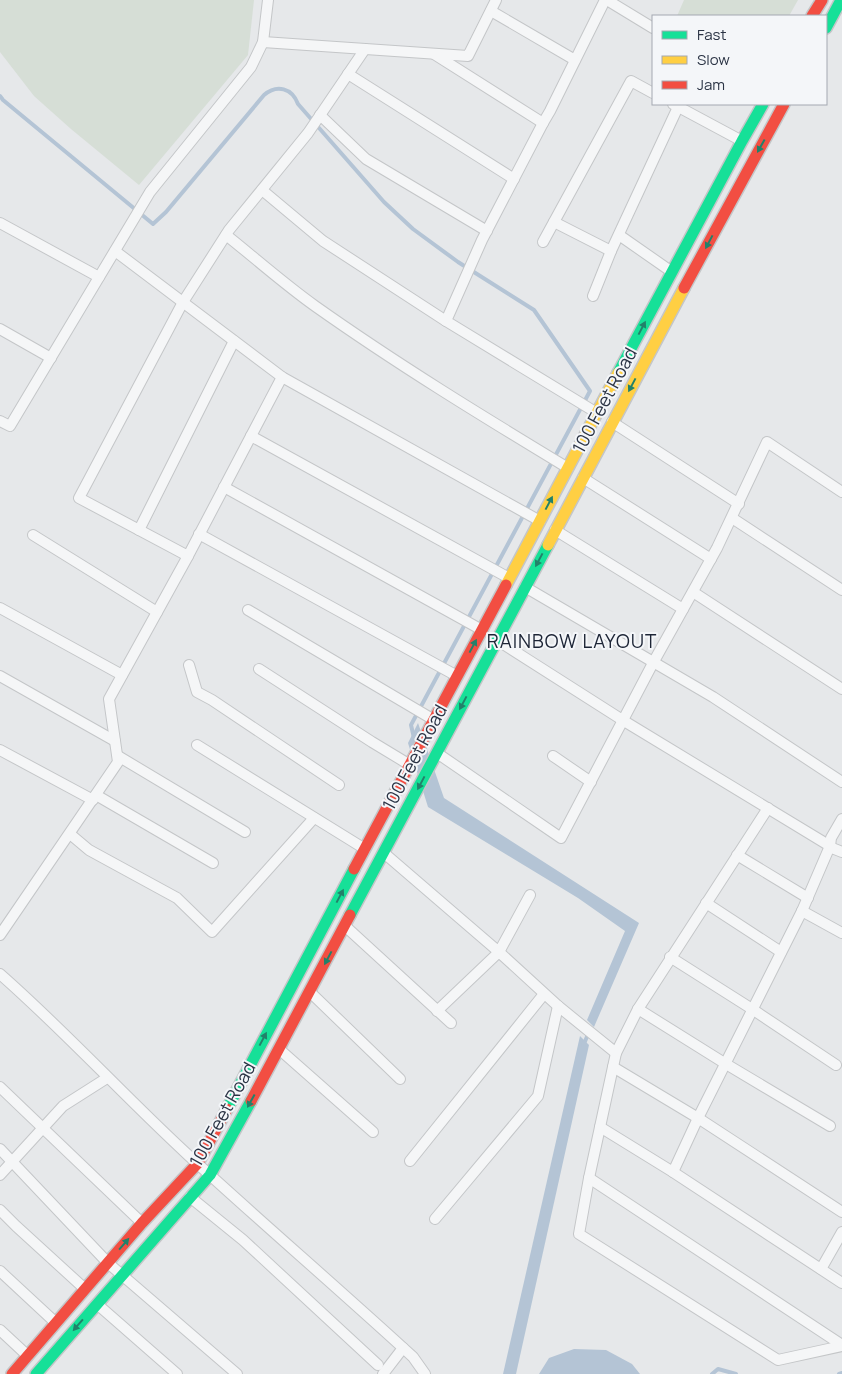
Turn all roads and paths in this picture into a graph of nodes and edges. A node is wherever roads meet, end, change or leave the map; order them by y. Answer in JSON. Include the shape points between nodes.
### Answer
{"nodes":[{"id":1,"x":268,"y":0,"type":"edge"},
{"id":2,"x":496,"y":0,"type":"edge"},
{"id":3,"x":606,"y":0,"type":"edge"},
{"id":4,"x":822,"y":0,"type":"edge"},
{"id":5,"x":841,"y":0,"type":"edge"},
{"id":6,"x":491,"y":11,"type":"junction"},
{"id":7,"x":813,"y":15,"type":"edge"},
{"id":8,"x":827,"y":26,"type":"edge"},
{"id":9,"x":652,"y":27,"type":"edge"},
{"id":10,"x":264,"y":42,"type":"junction"},
{"id":11,"x":365,"y":49,"type":"junction"},
{"id":12,"x":434,"y":54,"type":"junction"},
{"id":13,"x":575,"y":60,"type":"junction"},
{"id":14,"x":348,"y":74,"type":"junction"},
{"id":15,"x":652,"y":92,"type":"edge"},
{"id":16,"x":675,"y":105,"type":"edge"},
{"id":17,"x":762,"y":105,"type":"edge"},
{"id":18,"x":783,"y":105,"type":"edge"},
{"id":19,"x":320,"y":115,"type":"junction"},
{"id":20,"x":543,"y":123,"type":"junction"},
{"id":21,"x":742,"y":141,"type":"junction"},
{"id":22,"x":514,"y":179,"type":"junction"},
{"id":23,"x":262,"y":190,"type":"junction"},
{"id":24,"x":554,"y":222,"type":"junction"},
{"id":25,"x":0,"y":223,"type":"edge"},
{"id":26,"x":487,"y":231,"type":"junction"},
{"id":27,"x":619,"y":234,"type":"junction"},
{"id":28,"x":226,"y":235,"type":"junction"},
{"id":29,"x":543,"y":242,"type":"dead end"},
{"id":30,"x":115,"y":251,"type":"junction"},
{"id":31,"x":611,"y":251,"type":"junction"},
{"id":32,"x":672,"y":272,"type":"junction"},
{"id":33,"x":99,"y":277,"type":"junction"},
{"id":34,"x":593,"y":296,"type":"dead end"},
{"id":35,"x":183,"y":302,"type":"junction"},
{"id":36,"x":446,"y":321,"type":"junction"},
{"id":37,"x":0,"y":329,"type":"edge"},
{"id":38,"x":234,"y":340,"type":"junction"},
{"id":39,"x":51,"y":358,"type":"junction"},
{"id":40,"x":282,"y":377,"type":"junction"},
{"id":41,"x":597,"y":413,"type":"junction"},
{"id":42,"x":0,"y":420,"type":"edge"},
{"id":43,"x":612,"y":422,"type":"junction"},
{"id":44,"x":251,"y":436,"type":"junction"},
{"id":45,"x":568,"y":468,"type":"junction"},
{"id":46,"x":583,"y":478,"type":"junction"},
{"id":47,"x":224,"y":487,"type":"junction"},
{"id":48,"x":842,"y":492,"type":"edge"},
{"id":49,"x":739,"y":504,"type":"junction"},
{"id":50,"x":732,"y":518,"type":"junction"},
{"id":51,"x":540,"y":521,"type":"junction"},
{"id":52,"x":139,"y":530,"type":"junction"},
{"id":53,"x":555,"y":530,"type":"junction"},
{"id":54,"x":199,"y":534,"type":"junction"},
{"id":55,"x":33,"y":535,"type":"dead end"},
{"id":56,"x":188,"y":556,"type":"junction"},
{"id":57,"x":711,"y":559,"type":"junction"},
{"id":58,"x":509,"y":578,"type":"junction"},
{"id":59,"x":525,"y":587,"type":"junction"},
{"id":60,"x":842,"y":590,"type":"edge"},
{"id":61,"x":693,"y":592,"type":"junction"},
{"id":62,"x":0,"y":608,"type":"edge"},
{"id":63,"x":683,"y":609,"type":"junction"},
{"id":64,"x":248,"y":610,"type":"dead end"},
{"id":65,"x":157,"y":612,"type":"junction"},
{"id":66,"x":482,"y":630,"type":"junction"},
{"id":67,"x":497,"y":640,"type":"junction"},
{"id":68,"x":653,"y":663,"type":"junction"},
{"id":69,"x":189,"y":665,"type":"dead end"},
{"id":70,"x":259,"y":668,"type":"dead end"},
{"id":71,"x":122,"y":675,"type":"junction"},
{"id":72,"x":0,"y":676,"type":"edge"},
{"id":73,"x":457,"y":676,"type":"junction"},
{"id":74,"x":842,"y":689,"type":"edge"},
{"id":75,"x":434,"y":720,"type":"junction"},
{"id":76,"x":624,"y":721,"type":"junction"},
{"id":77,"x":115,"y":741,"type":"junction"},
{"id":78,"x":198,"y":745,"type":"dead end"},
{"id":79,"x":0,"y":750,"type":"edge"},
{"id":80,"x":437,"y":753,"type":"junction"},
{"id":81,"x":118,"y":756,"type":"junction"},
{"id":82,"x":553,"y":756,"type":"dead end"},
{"id":83,"x":410,"y":765,"type":"junction"},
{"id":84,"x":591,"y":782,"type":"junction"},
{"id":85,"x":842,"y":782,"type":"edge"},
{"id":86,"x":339,"y":785,"type":"dead end"},
{"id":87,"x":94,"y":797,"type":"junction"},
{"id":88,"x":768,"y":808,"type":"junction"},
{"id":89,"x":314,"y":818,"type":"junction"},
{"id":90,"x":842,"y":819,"type":"edge"},
{"id":91,"x":246,"y":832,"type":"dead end"},
{"id":92,"x":70,"y":834,"type":"junction"},
{"id":93,"x":830,"y":846,"type":"junction"},
{"id":94,"x":365,"y":849,"type":"junction"},
{"id":95,"x":842,"y":852,"type":"edge"},
{"id":96,"x":384,"y":853,"type":"junction"},
{"id":97,"x":737,"y":855,"type":"junction"},
{"id":98,"x":213,"y":863,"type":"dead end"},
{"id":99,"x":530,"y":895,"type":"dead end"},
{"id":100,"x":808,"y":898,"type":"junction"},
{"id":101,"x":706,"y":903,"type":"junction"},
{"id":102,"x":802,"y":911,"type":"junction"},
{"id":103,"x":345,"y":926,"type":"junction"},
{"id":104,"x":842,"y":933,"type":"edge"},
{"id":105,"x":0,"y":935,"type":"edge"},
{"id":106,"x":499,"y":952,"type":"junction"},
{"id":107,"x":781,"y":952,"type":"junction"},
{"id":108,"x":670,"y":957,"type":"junction"},
{"id":109,"x":0,"y":974,"type":"edge"},
{"id":110,"x":310,"y":992,"type":"junction"},
{"id":111,"x":544,"y":994,"type":"junction"},
{"id":112,"x":558,"y":1006,"type":"junction"},
{"id":113,"x":638,"y":1009,"type":"junction"},
{"id":114,"x":752,"y":1009,"type":"junction"},
{"id":115,"x":436,"y":1011,"type":"junction"},
{"id":116,"x":451,"y":1023,"type":"dead end"},
{"id":117,"x":279,"y":1049,"type":"junction"},
{"id":118,"x":616,"y":1053,"type":"junction"},
{"id":119,"x":726,"y":1064,"type":"junction"},
{"id":120,"x":836,"y":1065,"type":"dead end"},
{"id":121,"x":613,"y":1067,"type":"junction"},
{"id":122,"x":107,"y":1078,"type":"junction"},
{"id":123,"x":400,"y":1079,"type":"dead end"},
{"id":124,"x":0,"y":1087,"type":"edge"},
{"id":125,"x":698,"y":1118,"type":"junction"},
{"id":126,"x":600,"y":1126,"type":"junction"},
{"id":127,"x":830,"y":1126,"type":"dead end"},
{"id":128,"x":43,"y":1127,"type":"junction"},
{"id":129,"x":373,"y":1132,"type":"dead end"},
{"id":130,"x":0,"y":1149,"type":"edge"},
{"id":131,"x":13,"y":1161,"type":"junction"},
{"id":132,"x":410,"y":1161,"type":"dead end"},
{"id":133,"x":198,"y":1163,"type":"junction"},
{"id":134,"x":673,"y":1172,"type":"junction"},
{"id":135,"x":210,"y":1175,"type":"junction"},
{"id":136,"x":0,"y":1176,"type":"edge"},
{"id":137,"x":589,"y":1178,"type":"junction"},
{"id":138,"x":190,"y":1197,"type":"junction"},
{"id":139,"x":0,"y":1210,"type":"edge"},
{"id":140,"x":842,"y":1212,"type":"edge"},
{"id":141,"x":436,"y":1219,"type":"dead end"},
{"id":142,"x":142,"y":1223,"type":"junction"},
{"id":143,"x":842,"y":1232,"type":"edge"},
{"id":144,"x":108,"y":1263,"type":"junction"},
{"id":145,"x":821,"y":1269,"type":"junction"},
{"id":146,"x":0,"y":1271,"type":"edge"},
{"id":147,"x":122,"y":1275,"type":"junction"},
{"id":148,"x":842,"y":1283,"type":"edge"},
{"id":149,"x":85,"y":1289,"type":"junction"},
{"id":150,"x":96,"y":1304,"type":"junction"},
{"id":151,"x":56,"y":1323,"type":"junction"},
{"id":152,"x":0,"y":1330,"type":"edge"},
{"id":153,"x":842,"y":1345,"type":"edge"},
{"id":154,"x":403,"y":1348,"type":"junction"},
{"id":155,"x":28,"y":1356,"type":"junction"},
{"id":156,"x":380,"y":1369,"type":"edge"},
{"id":157,"x":12,"y":1374,"type":"edge"},
{"id":158,"x":36,"y":1374,"type":"edge"},
{"id":159,"x":177,"y":1374,"type":"edge"},
{"id":160,"x":236,"y":1374,"type":"edge"},
{"id":161,"x":425,"y":1374,"type":"edge"}],
"edges":[{"from":1,"to":10,"type":"street"},
{"from":2,"to":6,"type":"street"},
{"from":3,"to":9,"type":"street"},
{"from":3,"to":13,"type":"street"},
{"from":4,"to":7,"type":"main road"},
{"from":5,"to":8,"type":"main road"},
{"from":6,"to":12,"type":"street","via":[[468,56]]},
{"from":6,"to":13,"type":"street"},
{"from":10,"to":11,"type":"street"},
{"from":10,"to":30,"type":"street","via":[[251,66],[150,192]]},
{"from":11,"to":12,"type":"street"},
{"from":11,"to":14,"type":"street"},
{"from":12,"to":20,"type":"street"},
{"from":13,"to":20,"type":"street"},
{"from":14,"to":19,"type":"street"},
{"from":14,"to":22,"type":"street"},
{"from":15,"to":24,"type":"street","via":[[631,81]]},
{"from":16,"to":21,"type":"street"},
{"from":16,"to":27,"type":"street"},
{"from":17,"to":21,"type":"main road","name":"100 Feet Road"},
{"from":18,"to":43,"type":"main road","name":"100 Feet Road","one_way":true},
{"from":19,"to":23,"type":"street"},
{"from":19,"to":26,"type":"street","via":[[366,159]]},
{"from":20,"to":22,"type":"street"},
{"from":21,"to":32,"type":"main road","name":"100 Feet Road"},
{"from":22,"to":26,"type":"street"},
{"from":23,"to":28,"type":"street"},
{"from":23,"to":36,"type":"street","via":[[323,241]]},
{"from":24,"to":29,"type":"street"},
{"from":24,"to":31,"type":"street"},
{"from":25,"to":33,"type":"street"},
{"from":26,"to":36,"type":"street"},
{"from":27,"to":31,"type":"street"},
{"from":27,"to":32,"type":"street"},
{"from":28,"to":35,"type":"street"},
{"from":28,"to":45,"type":"street","via":[[313,304],[386,354]]},
{"from":30,"to":33,"type":"street"},
{"from":30,"to":35,"type":"street"},
{"from":31,"to":34,"type":"street"},
{"from":41,"to":32,"type":"main road","name":"100 Feet Road","one_way":true},
{"from":33,"to":39,"type":"street"},
{"from":35,"to":38,"type":"street"},
{"from":35,"to":52,"type":"street","via":[[79,498]]},
{"from":36,"to":41,"type":"street"},
{"from":37,"to":39,"type":"street"},
{"from":38,"to":40,"type":"street"},
{"from":38,"to":52,"type":"street"},
{"from":39,"to":42,"type":"street","via":[[10,426]]},
{"from":40,"to":44,"type":"street"},
{"from":40,"to":51,"type":"street"},
{"from":41,"to":45,"type":"main road","name":"100 Feet Road"},
{"from":43,"to":46,"type":"main road","name":"100 Feet Road"},
{"from":43,"to":49,"type":"street"},
{"from":44,"to":47,"type":"street"},
{"from":44,"to":58,"type":"street"},
{"from":51,"to":45,"type":"main road","name":"100 Feet Road","one_way":true},
{"from":46,"to":53,"type":"main road","name":"100 Feet Road"},
{"from":46,"to":57,"type":"street"},
{"from":47,"to":54,"type":"street"},
{"from":47,"to":66,"type":"street"},
{"from":48,"to":49,"type":"street","via":[[767,442]]},
{"from":49,"to":50,"type":"street"},
{"from":50,"to":57,"type":"street"},
{"from":50,"to":60,"type":"street"},
{"from":51,"to":58,"type":"main road","name":"100 Feet Road"},
{"from":52,"to":56,"type":"street"},
{"from":53,"to":59,"type":"main road","name":"100 Feet Road","one_way":true},
{"from":53,"to":63,"type":"street"},
{"from":54,"to":56,"type":"street"},
{"from":54,"to":73,"type":"street"},
{"from":55,"to":65,"type":"street"},
{"from":56,"to":65,"type":"street"},
{"from":57,"to":61,"type":"street"},
{"from":58,"to":66,"type":"main road","name":"100 Feet Road"},
{"from":59,"to":67,"type":"main road","name":"100 Feet Road"},
{"from":59,"to":68,"type":"street"},
{"from":61,"to":63,"type":"street"},
{"from":61,"to":74,"type":"street"},
{"from":62,"to":71,"type":"street"},
{"from":63,"to":68,"type":"street"},
{"from":64,"to":75,"type":"street"},
{"from":65,"to":71,"type":"street"},
{"from":73,"to":66,"type":"main road","name":"100 Feet Road","one_way":true},
{"from":67,"to":76,"type":"street"},
{"from":67,"to":80,"type":"main road","name":"100 Feet Road","one_way":true},
{"from":68,"to":76,"type":"street"},
{"from":68,"to":85,"type":"street","via":[[713,697]]},
{"from":69,"to":86,"type":"street","via":[[197,692]]},
{"from":70,"to":83,"type":"street"},
{"from":71,"to":77,"type":"street","via":[[109,699]]},
{"from":72,"to":77,"type":"street"},
{"from":73,"to":75,"type":"main road","name":"100 Feet Road"},
{"from":75,"to":83,"type":"main road","name":"100 Feet Road"},
{"from":76,"to":84,"type":"street"},
{"from":76,"to":88,"type":"street"},
{"from":77,"to":81,"type":"street"},
{"from":78,"to":89,"type":"street"},
{"from":79,"to":87,"type":"street"},
{"from":80,"to":84,"type":"street","via":[[561,838]]},
{"from":80,"to":96,"type":"main road","name":"100 Feet Road","one_way":true},
{"from":81,"to":87,"type":"street","via":[[118,762]]},
{"from":81,"to":91,"type":"street"},
{"from":82,"to":84,"type":"street"},
{"from":83,"to":94,"type":"main road","name":"100 Feet Road"},
{"from":87,"to":92,"type":"street"},
{"from":87,"to":98,"type":"street"},
{"from":88,"to":93,"type":"street"},
{"from":88,"to":97,"type":"street"},
{"from":89,"to":92,"type":"street","via":[[212,932],[177,898],[89,850]]},
{"from":89,"to":94,"type":"street"},
{"from":90,"to":93,"type":"street"},
{"from":92,"to":105,"type":"street"},
{"from":93,"to":95,"type":"street"},
{"from":93,"to":100,"type":"street"},
{"from":133,"to":94,"type":"main road","name":"100 Feet Road","one_way":true},
{"from":96,"to":103,"type":"main road","name":"100 Feet Road"},
{"from":96,"to":106,"type":"street"},
{"from":97,"to":100,"type":"street"},
{"from":97,"to":101,"type":"street"},
{"from":99,"to":106,"type":"street"},
{"from":100,"to":102,"type":"street"},
{"from":101,"to":107,"type":"street"},
{"from":101,"to":108,"type":"street"},
{"from":102,"to":104,"type":"street"},
{"from":102,"to":107,"type":"street"},
{"from":103,"to":110,"type":"main road","name":"100 Feet Road","one_way":true},
{"from":103,"to":115,"type":"street"},
{"from":106,"to":111,"type":"street"},
{"from":106,"to":115,"type":"street"},
{"from":107,"to":114,"type":"street"},
{"from":108,"to":113,"type":"street"},
{"from":108,"to":114,"type":"street"},
{"from":109,"to":122,"type":"street","via":[[36,1005]]},
{"from":110,"to":117,"type":"main road","name":"100 Feet Road"},
{"from":110,"to":123,"type":"street"},
{"from":111,"to":112,"type":"street"},
{"from":111,"to":132,"type":"street"},
{"from":112,"to":118,"type":"street"},
{"from":112,"to":141,"type":"street","via":[[538,1096]]},
{"from":113,"to":118,"type":"street"},
{"from":113,"to":119,"type":"street"},
{"from":114,"to":119,"type":"street"},
{"from":114,"to":120,"type":"street"},
{"from":115,"to":116,"type":"street"},
{"from":117,"to":129,"type":"street"},
{"from":117,"to":135,"type":"main road","name":"100 Feet Road","one_way":true},
{"from":118,"to":121,"type":"street"},
{"from":119,"to":125,"type":"street"},
{"from":119,"to":127,"type":"street"},
{"from":121,"to":125,"type":"street"},
{"from":121,"to":126,"type":"street"},
{"from":122,"to":128,"type":"street","via":[[62,1106]]},
{"from":122,"to":133,"type":"street"},
{"from":124,"to":128,"type":"street"},
{"from":125,"to":134,"type":"street"},
{"from":125,"to":140,"type":"street"},
{"from":126,"to":134,"type":"street"},
{"from":126,"to":137,"type":"street"},
{"from":128,"to":131,"type":"street"},
{"from":128,"to":142,"type":"street"},
{"from":130,"to":131,"type":"street"},
{"from":131,"to":136,"type":"street"},
{"from":131,"to":144,"type":"street"},
{"from":133,"to":135,"type":"street"},
{"from":133,"to":142,"type":"main road","name":"100 Feet Road"},
{"from":134,"to":145,"type":"street"},
{"from":135,"to":138,"type":"main road","name":"100 Feet Road"},
{"from":135,"to":154,"type":"street"},
{"from":137,"to":153,"type":"street"},
{"from":137,"to":153,"type":"street","via":[[579,1234],[778,1360]]},
{"from":138,"to":147,"type":"main road","name":"100 Feet Road"},
{"from":138,"to":156,"type":"street","via":[[250,1246]]},
{"from":139,"to":149,"type":"street"},
{"from":144,"to":142,"type":"main road","name":"100 Feet Road","one_way":true},
{"from":143,"to":145,"type":"street"},
{"from":144,"to":147,"type":"street"},
{"from":144,"to":149,"type":"main road","name":"100 Feet Road"},
{"from":145,"to":148,"type":"street"},
{"from":146,"to":151,"type":"street"},
{"from":147,"to":150,"type":"main road","name":"100 Feet Road"},
{"from":147,"to":160,"type":"street"},
{"from":149,"to":151,"type":"main road","name":"100 Feet Road"},
{"from":150,"to":158,"type":"main road","name":"100 Feet Road","one_way":true},
{"from":150,"to":159,"type":"street"},
{"from":151,"to":155,"type":"main road","name":"100 Feet Road"},
{"from":152,"to":155,"type":"street"},
{"from":154,"to":156,"type":"street"},
{"from":154,"to":161,"type":"street"},
{"from":155,"to":157,"type":"main road","name":"100 Feet Road"}]}
